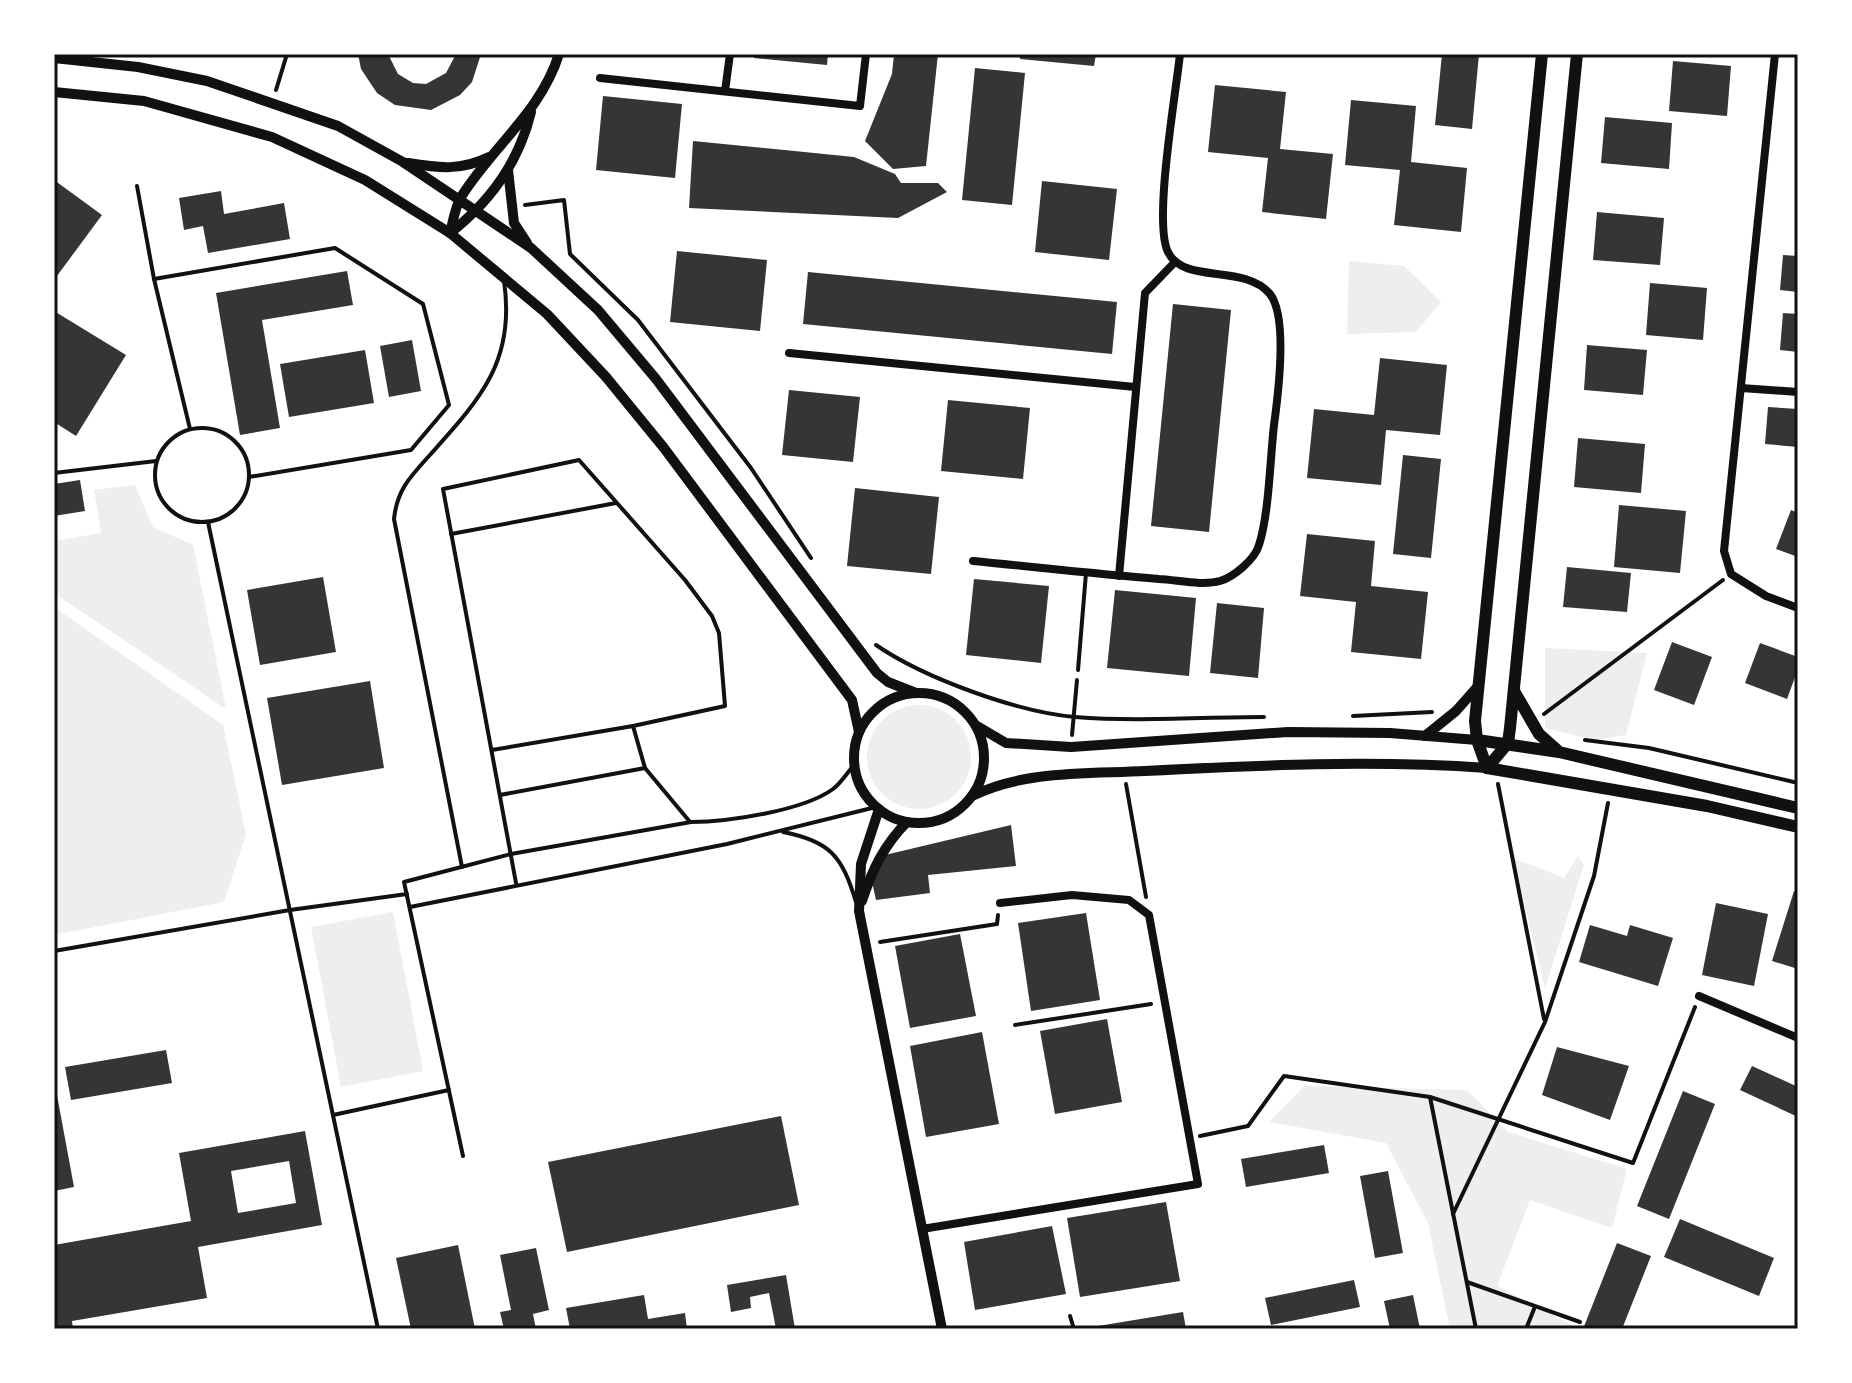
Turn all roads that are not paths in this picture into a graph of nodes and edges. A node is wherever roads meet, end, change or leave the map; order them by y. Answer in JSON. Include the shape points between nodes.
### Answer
{"nodes":[{"id":1,"x":559,"y":54,"type":"edge"},
{"id":2,"x":730,"y":54,"type":"edge"},
{"id":3,"x":866,"y":54,"type":"edge"},
{"id":4,"x":1180,"y":54,"type":"edge"},
{"id":5,"x":1542,"y":54,"type":"edge"},
{"id":6,"x":1577,"y":54,"type":"edge"},
{"id":7,"x":1775,"y":54,"type":"edge"},
{"id":8,"x":54,"y":58,"type":"edge"},
{"id":9,"x":600,"y":78,"type":"dead end"},
{"id":10,"x":725,"y":91,"type":"junction"},
{"id":11,"x":54,"y":92,"type":"edge"},
{"id":12,"x":532,"y":110,"type":"junction"},
{"id":13,"x":495,"y":154,"type":"junction"},
{"id":14,"x":403,"y":162,"type":"junction"},
{"id":15,"x":508,"y":170,"type":"junction"},
{"id":16,"x":137,"y":186,"type":"dead end"},
{"id":17,"x":459,"y":200,"type":"junction"},
{"id":18,"x":478,"y":212,"type":"junction"},
{"id":19,"x":450,"y":233,"type":"junction"},
{"id":20,"x":531,"y":248,"type":"junction"},
{"id":21,"x":1175,"y":262,"type":"junction"},
{"id":22,"x":154,"y":279,"type":"junction"},
{"id":23,"x":504,"y":279,"type":"junction"},
{"id":24,"x":789,"y":353,"type":"dead end"},
{"id":25,"x":1135,"y":387,"type":"junction"},
{"id":26,"x":1741,"y":388,"type":"junction"},
{"id":27,"x":1798,"y":392,"type":"edge"},
{"id":28,"x":190,"y":429,"type":"junction"},
{"id":29,"x":156,"y":461,"type":"junction"},
{"id":30,"x":54,"y":473,"type":"edge"},
{"id":31,"x":249,"y":477,"type":"junction"},
{"id":32,"x":616,"y":503,"type":"junction"},
{"id":33,"x":208,"y":522,"type":"junction"},
{"id":34,"x":451,"y":534,"type":"junction"},
{"id":35,"x":973,"y":561,"type":"dead end"},
{"id":36,"x":1087,"y":572,"type":"junction"},
{"id":37,"x":1119,"y":576,"type":"junction"},
{"id":38,"x":1798,"y":608,"type":"edge"},
{"id":39,"x":1078,"y":670,"type":"road end"},
{"id":40,"x":1479,"y":685,"type":"junction"},
{"id":41,"x":1514,"y":691,"type":"junction"},
{"id":42,"x":916,"y":693,"type":"junction"},
{"id":43,"x":633,"y":726,"type":"junction"},
{"id":44,"x":977,"y":726,"type":"junction"},
{"id":45,"x":859,"y":732,"type":"junction"},
{"id":46,"x":1425,"y":736,"type":"junction"},
{"id":47,"x":1477,"y":740,"type":"junction"},
{"id":48,"x":1508,"y":743,"type":"junction"},
{"id":49,"x":492,"y":750,"type":"junction"},
{"id":50,"x":1559,"y":752,"type":"junction"},
{"id":51,"x":854,"y":765,"type":"junction"},
{"id":52,"x":645,"y":768,"type":"junction"},
{"id":53,"x":1491,"y":769,"type":"junction"},
{"id":54,"x":500,"y":795,"type":"junction"},
{"id":55,"x":972,"y":796,"type":"junction"},
{"id":56,"x":878,"y":808,"type":"junction"},
{"id":57,"x":1798,"y":808,"type":"edge"},
{"id":58,"x":691,"y":822,"type":"junction"},
{"id":59,"x":907,"y":822,"type":"junction"},
{"id":60,"x":1798,"y":827,"type":"edge"},
{"id":61,"x":780,"y":832,"type":"junction"},
{"id":62,"x":511,"y":854,"type":"junction"},
{"id":63,"x":462,"y":867,"type":"junction"},
{"id":64,"x":516,"y":883,"type":"junction"},
{"id":65,"x":407,"y":894,"type":"junction"},
{"id":66,"x":1000,"y":903,"type":"dead end"},
{"id":67,"x":410,"y":907,"type":"junction"},
{"id":68,"x":290,"y":910,"type":"junction"},
{"id":69,"x":859,"y":911,"type":"junction"},
{"id":70,"x":54,"y":951,"type":"edge"},
{"id":71,"x":1699,"y":996,"type":"road end"},
{"id":72,"x":1798,"y":1038,"type":"edge"},
{"id":73,"x":449,"y":1090,"type":"junction"},
{"id":74,"x":333,"y":1115,"type":"junction"},
{"id":75,"x":463,"y":1156,"type":"dead end"},
{"id":76,"x":922,"y":1229,"type":"junction"},
{"id":77,"x":378,"y":1329,"type":"edge"},
{"id":78,"x":942,"y":1329,"type":"edge"}],
"edges":[{"from":1,"to":12,"type":"street","via":[[550,83]]},
{"from":2,"to":10,"type":"street"},
{"from":3,"to":10,"type":"street","via":[[860,106]]},
{"from":4,"to":21,"type":"street","via":[[1162,218],[1167,251]]},
{"from":5,"to":40,"type":"main road"},
{"from":6,"to":41,"type":"main road"},
{"from":7,"to":26,"type":"street"},
{"from":8,"to":14,"type":"street","via":[[207,81],[338,126]]},
{"from":9,"to":10,"type":"street"},
{"from":11,"to":19,"type":"street","via":[[144,101],[272,137],[365,180]]},
{"from":12,"to":13,"type":"street"},
{"from":12,"to":15,"type":"street","via":[[524,144]]},
{"from":13,"to":14,"type":"street","via":[[446,170]]},
{"from":13,"to":17,"type":"street"},
{"from":14,"to":17,"type":"street"},
{"from":15,"to":18,"type":"street"},
{"from":15,"to":20,"type":"street","via":[[514,223]]},
{"from":16,"to":22,"type":"lane"},
{"from":17,"to":18,"type":"street"},
{"from":17,"to":19,"type":"street"},
{"from":18,"to":19,"type":"street"},
{"from":18,"to":20,"type":"street"},
{"from":19,"to":23,"type":"street"},
{"from":20,"to":42,"type":"street","via":[[598,310],[656,379],[877,673]]},
{"from":21,"to":25,"type":"street","via":[[1145,293]]},
{"from":21,"to":37,"type":"street","via":[[1257,283],[1270,295],[1280,318],[1275,419],[1259,547],[1244,567],[1220,581]]},
{"from":22,"to":28,"type":"lane"},
{"from":22,"to":31,"type":"lane","via":[[335,248],[423,304],[449,405],[411,450]]},
{"from":23,"to":45,"type":"street","via":[[547,314],[664,448],[852,700]]},
{"from":23,"to":63,"type":"lane","via":[[507,318],[495,371],[475,405],[406,480],[396,496],[394,519]]},
{"from":24,"to":25,"type":"street"},
{"from":25,"to":37,"type":"street"},
{"from":26,"to":27,"type":"street"},
{"from":26,"to":38,"type":"street","via":[[1724,551],[1731,574]]},
{"from":28,"to":29,"type":"lane","via":[[175,436]]},
{"from":28,"to":31,"type":"lane","via":[[232,438],[248,462]]},
{"from":29,"to":30,"type":"lane"},
{"from":29,"to":33,"type":"lane","via":[[157,492],[166,506],[178,516]]},
{"from":31,"to":33,"type":"lane","via":[[237,507]]},
{"from":32,"to":34,"type":"lane"},
{"from":32,"to":34,"type":"lane","via":[[579,460],[443,489]]},
{"from":32,"to":43,"type":"lane","via":[[712,616],[719,633],[725,706]]},
{"from":33,"to":68,"type":"lane"},
{"from":34,"to":49,"type":"lane"},
{"from":35,"to":36,"type":"street"},
{"from":36,"to":37,"type":"street"},
{"from":36,"to":39,"type":"lane"},
{"from":40,"to":46,"type":"street"},
{"from":40,"to":47,"type":"main road"},
{"from":41,"to":48,"type":"main road"},
{"from":41,"to":50,"type":"main road","via":[[1532,723]]},
{"from":42,"to":44,"type":"street","via":[[951,701]]},
{"from":42,"to":45,"type":"street","via":[[882,704]]},
{"from":43,"to":49,"type":"lane"},
{"from":43,"to":52,"type":"lane"},
{"from":44,"to":46,"type":"street","via":[[1006,743],[1071,747],[1288,732]]},
{"from":44,"to":55,"type":"street","via":[[984,762]]},
{"from":45,"to":51,"type":"street"},
{"from":46,"to":47,"type":"street"},
{"from":47,"to":48,"type":"main road"},
{"from":47,"to":53,"type":"main road"},
{"from":48,"to":50,"type":"main road"},
{"from":48,"to":53,"type":"main road"},
{"from":49,"to":54,"type":"lane"},
{"from":50,"to":57,"type":"main road"},
{"from":51,"to":56,"type":"street","via":[[864,793]]},
{"from":51,"to":58,"type":"lane","via":[[833,789],[812,799],[716,822]]},
{"from":52,"to":54,"type":"lane"},
{"from":52,"to":58,"type":"lane"},
{"from":53,"to":55,"type":"street","via":[[1321,762],[1124,772],[1020,778]]},
{"from":53,"to":60,"type":"main road"},
{"from":54,"to":62,"type":"lane"},
{"from":55,"to":59,"type":"street","via":[[944,818]]},
{"from":56,"to":59,"type":"street"},
{"from":56,"to":61,"type":"lane"},
{"from":56,"to":69,"type":"street","via":[[861,864]]},
{"from":58,"to":62,"type":"lane"},
{"from":59,"to":69,"type":"street","via":[[871,872]]},
{"from":61,"to":64,"type":"lane"},
{"from":61,"to":69,"type":"lane","via":[[813,838],[831,850],[848,876]]},
{"from":62,"to":63,"type":"lane"},
{"from":62,"to":64,"type":"lane"},
{"from":63,"to":65,"type":"lane","via":[[404,882]]},
{"from":64,"to":67,"type":"lane"},
{"from":65,"to":67,"type":"lane"},
{"from":65,"to":68,"type":"lane"},
{"from":66,"to":76,"type":"street","via":[[1072,895],[1129,900],[1149,915],[1198,1184]]},
{"from":67,"to":73,"type":"lane"},
{"from":68,"to":70,"type":"lane"},
{"from":68,"to":74,"type":"lane"},
{"from":69,"to":76,"type":"street"},
{"from":71,"to":72,"type":"street"},
{"from":73,"to":74,"type":"lane"},
{"from":73,"to":75,"type":"lane"},
{"from":74,"to":77,"type":"lane"},
{"from":76,"to":78,"type":"street"}]}
